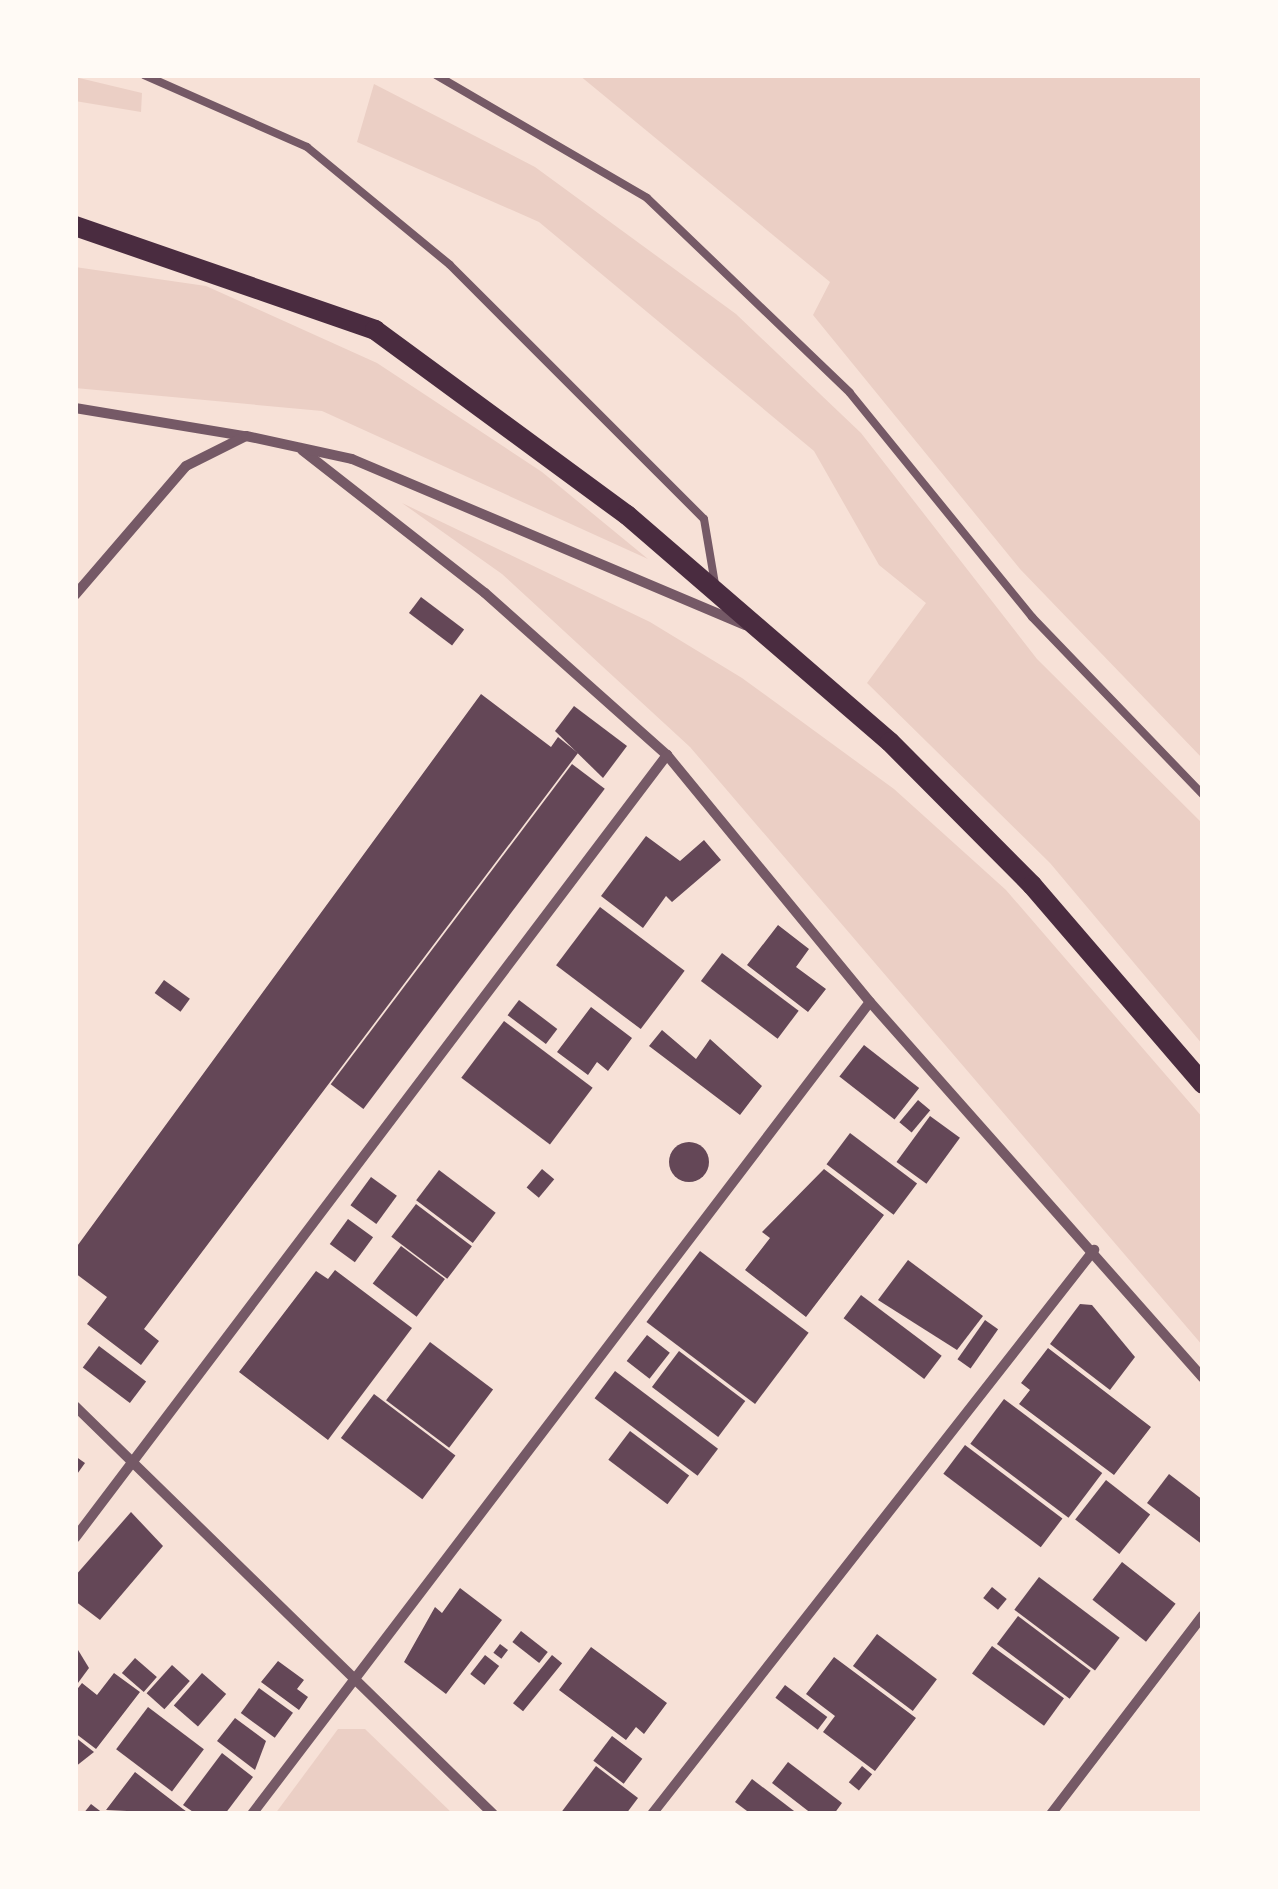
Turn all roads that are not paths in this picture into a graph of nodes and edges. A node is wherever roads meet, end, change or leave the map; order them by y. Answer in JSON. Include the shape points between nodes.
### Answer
{"nodes":[{"id":1,"x":144,"y":75,"type":"edge"},
{"id":2,"x":436,"y":75,"type":"edge"},
{"id":3,"x":75,"y":226,"type":"edge"},
{"id":4,"x":75,"y":408,"type":"edge"},
{"id":5,"x":246,"y":436,"type":"junction"},
{"id":6,"x":302,"y":450,"type":"junction"},
{"id":7,"x":75,"y":595,"type":"edge"},
{"id":8,"x":717,"y":598,"type":"junction"},
{"id":9,"x":751,"y":627,"type":"junction"},
{"id":10,"x":667,"y":755,"type":"junction"},
{"id":11,"x":1203,"y":795,"type":"edge"},
{"id":12,"x":870,"y":1002,"type":"junction"},
{"id":13,"x":1203,"y":1084,"type":"edge"},
{"id":14,"x":1094,"y":1250,"type":"junction"},
{"id":15,"x":1203,"y":1378,"type":"edge"},
{"id":16,"x":75,"y":1406,"type":"edge"},
{"id":17,"x":134,"y":1461,"type":"junction"},
{"id":18,"x":75,"y":1538,"type":"edge"},
{"id":19,"x":1203,"y":1615,"type":"edge"},
{"id":20,"x":355,"y":1678,"type":"junction"},
{"id":21,"x":252,"y":1814,"type":"edge"},
{"id":22,"x":493,"y":1814,"type":"edge"},
{"id":23,"x":652,"y":1814,"type":"edge"},
{"id":24,"x":1050,"y":1814,"type":"edge"}],
"edges":[{"from":1,"to":8,"type":"lane","via":[[306,147],[450,264],[704,519]]},
{"from":2,"to":11,"type":"lane","via":[[647,198],[850,393],[1032,617]]},
{"from":3,"to":8,"type":"main road","via":[[375,330],[627,515]]},
{"from":4,"to":5,"type":"street"},
{"from":5,"to":6,"type":"street"},
{"from":5,"to":7,"type":"street","via":[[186,466]]},
{"from":6,"to":9,"type":"street","via":[[352,459]]},
{"from":6,"to":10,"type":"street","via":[[484,593]]},
{"from":8,"to":9,"type":"main road"},
{"from":9,"to":13,"type":"main road","via":[[890,742],[1032,885]]},
{"from":10,"to":12,"type":"street"},
{"from":10,"to":17,"type":"street"},
{"from":12,"to":14,"type":"street"},
{"from":12,"to":20,"type":"street"},
{"from":14,"to":15,"type":"street"},
{"from":14,"to":23,"type":"street"},
{"from":16,"to":17,"type":"street"},
{"from":17,"to":18,"type":"street"},
{"from":17,"to":20,"type":"street"},
{"from":19,"to":24,"type":"street"},
{"from":20,"to":21,"type":"street"},
{"from":20,"to":22,"type":"street"}]}
